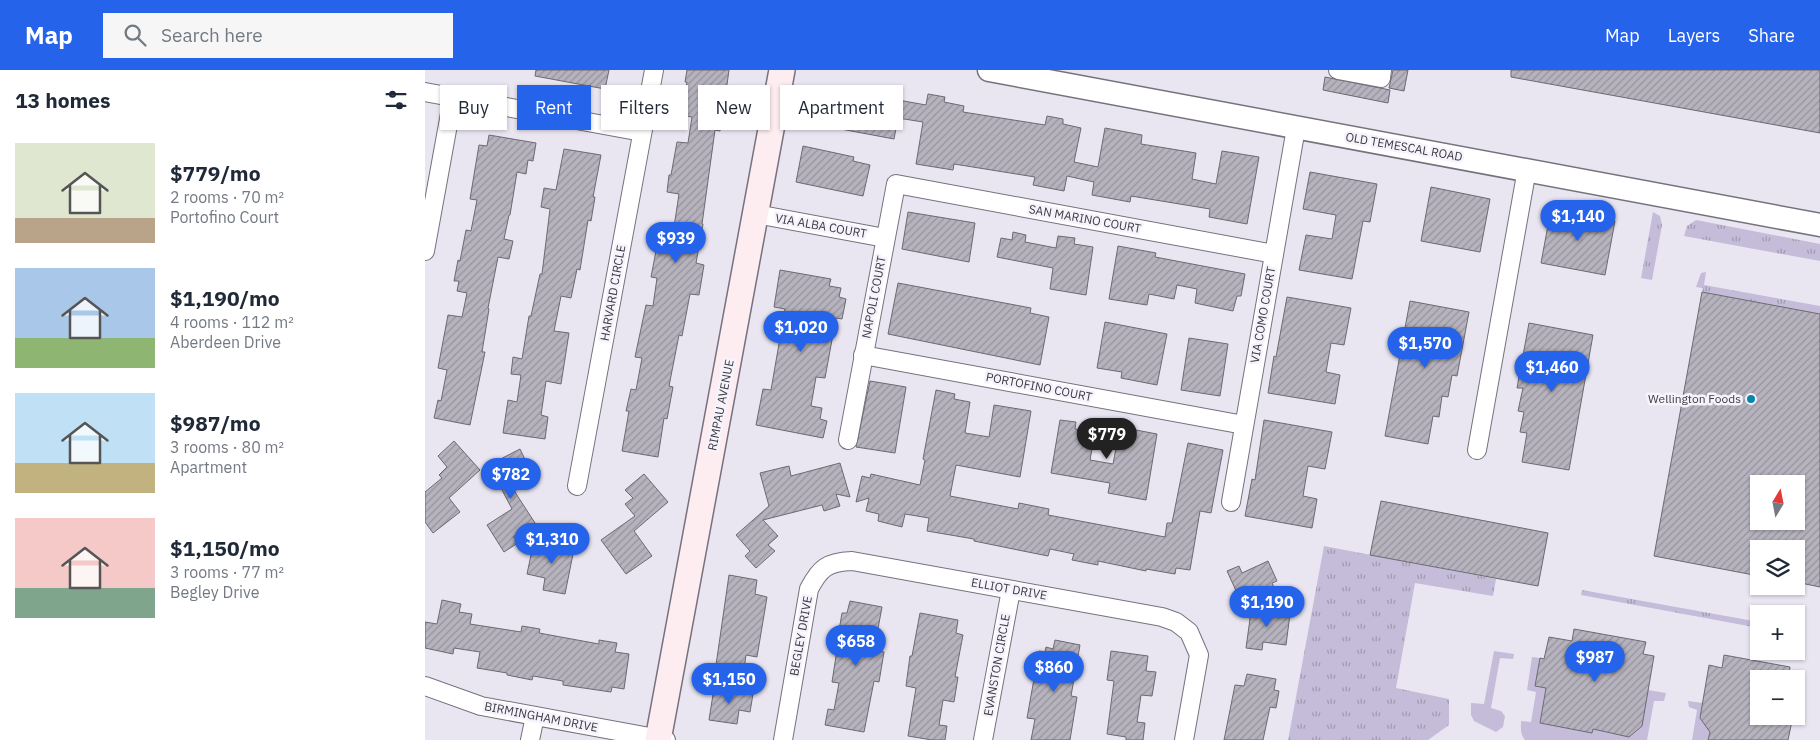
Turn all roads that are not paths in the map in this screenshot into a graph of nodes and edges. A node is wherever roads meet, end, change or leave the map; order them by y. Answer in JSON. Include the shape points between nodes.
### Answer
{"nodes":[{"id":1,"x":654,"y":70,"type":"edge"},
{"id":2,"x":782,"y":70,"type":"edge"},
{"id":3,"x":989,"y":70,"type":"edge"},
{"id":4,"x":1338,"y":70,"type":"edge"},
{"id":5,"x":1382,"y":70,"type":"edge"},
{"id":6,"x":1043,"y":75,"type":"edge"},
{"id":7,"x":425,"y":92,"type":"edge"},
{"id":8,"x":440,"y":95,"type":"edge"},
{"id":9,"x":507,"y":107,"type":"edge"},
{"id":10,"x":1295,"y":128,"type":"junction"},
{"id":11,"x":447,"y":130,"type":"edge"},
{"id":12,"x":642,"y":132,"type":"junction"},
{"id":13,"x":1527,"y":169,"type":"junction"},
{"id":14,"x":895,"y":184,"type":"joint"},
{"id":15,"x":756,"y":214,"type":"junction"},
{"id":16,"x":1820,"y":225,"type":"edge"},
{"id":17,"x":885,"y":238,"type":"junction"},
{"id":18,"x":425,"y":251,"type":"edge"},
{"id":19,"x":1274,"y":254,"type":"junction"},
{"id":20,"x":863,"y":354,"type":"junction"},
{"id":21,"x":1244,"y":426,"type":"junction"},
{"id":22,"x":848,"y":440,"type":"dead end"},
{"id":23,"x":1477,"y":450,"type":"dead end"},
{"id":24,"x":577,"y":486,"type":"dead end"},
{"id":25,"x":1231,"y":502,"type":"dead end"},
{"id":26,"x":826,"y":566,"type":"joint"},
{"id":27,"x":1011,"y":590,"type":"junction"},
{"id":28,"x":425,"y":686,"type":"edge"},
{"id":29,"x":535,"y":716,"type":"junction"},
{"id":30,"x":530,"y":740,"type":"edge"},
{"id":31,"x":661,"y":740,"type":"edge"},
{"id":32,"x":783,"y":740,"type":"edge"},
{"id":33,"x":983,"y":740,"type":"edge"},
{"id":34,"x":1184,"y":740,"type":"edge"}],
"edges":[{"from":1,"to":12,"type":"street","name":"HARVARD CIRCLE"},
{"from":2,"to":15,"type":"main road","name":"RIMPAU AVENUE"},
{"from":3,"to":6,"type":"street","name":"OLD TEMESCAL ROAD"},
{"from":4,"to":5,"type":"street","via":[[1381,78]]},
{"from":6,"to":10,"type":"street","name":"OLD TEMESCAL ROAD"},
{"from":7,"to":8,"type":"street"},
{"from":9,"to":12,"type":"street"},
{"from":10,"to":13,"type":"street","name":"OLD TEMESCAL ROAD"},
{"from":10,"to":19,"type":"street","name":"VIA COMO COURT"},
{"from":11,"to":18,"type":"street"},
{"from":12,"to":24,"type":"street","name":"HARVARD CIRCLE"},
{"from":13,"to":16,"type":"street","name":"OLD TEMESCAL ROAD"},
{"from":13,"to":23,"type":"street"},
{"from":14,"to":17,"type":"street","name":"NAPOLI COURT"},
{"from":14,"to":19,"type":"street","name":"SAN MARINO COURT"},
{"from":15,"to":17,"type":"street","name":"VIA ALBA COURT"},
{"from":15,"to":31,"type":"main road","name":"RIMPAU AVENUE"},
{"from":17,"to":20,"type":"street","name":"NAPOLI COURT"},
{"from":19,"to":21,"type":"street","name":"VIA COMO COURT"},
{"from":20,"to":21,"type":"street","name":"PORTOFINO COURT"},
{"from":20,"to":22,"type":"street","name":"NAPOLI COURT"},
{"from":21,"to":25,"type":"street","name":"VIA COMO COURT"},
{"from":26,"to":27,"type":"street","name":"ELLIOT DRIVE","via":[[852,560]]},
{"from":26,"to":32,"type":"street","name":"BEGLEY DRIVE","via":[[809,589]]},
{"from":27,"to":33,"type":"street","name":"EVANSTON CIRCLE"},
{"from":27,"to":34,"type":"street","name":"ELLIOT DRIVE","via":[[1162,617],[1189,632],[1199,654]]},
{"from":28,"to":29,"type":"street","name":"BIRMINGHAM DRIVE","via":[[481,706]]},
{"from":29,"to":30,"type":"street"},
{"from":29,"to":31,"type":"street","name":"BIRMINGHAM DRIVE"}]}
